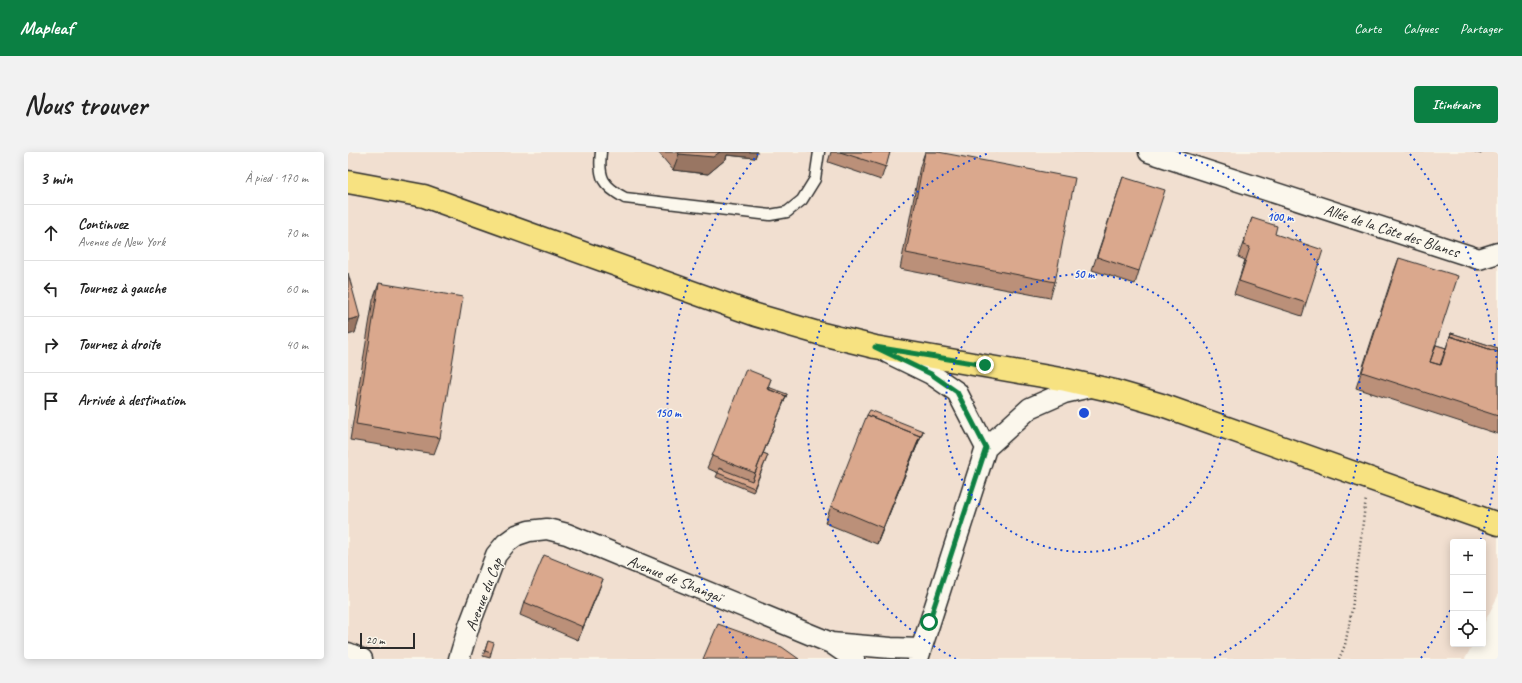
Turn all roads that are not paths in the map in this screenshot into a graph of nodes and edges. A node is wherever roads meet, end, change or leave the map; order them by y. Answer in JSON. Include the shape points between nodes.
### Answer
{"nodes":[{"id":1,"x":601,"y":152,"type":"edge"},
{"id":2,"x":819,"y":152,"type":"edge"},
{"id":3,"x":1149,"y":152,"type":"edge"},
{"id":4,"x":348,"y":182,"type":"edge"},
{"id":5,"x":1498,"y":253,"type":"edge"},
{"id":6,"x":875,"y":347,"type":"junction"},
{"id":7,"x":1095,"y":386,"type":"junction"},
{"id":8,"x":986,"y":448,"type":"junction"},
{"id":9,"x":1498,"y":524,"type":"edge"},
{"id":10,"x":517,"y":535,"type":"joint"},
{"id":11,"x":831,"y":643,"type":"junction"},
{"id":12,"x":348,"y":653,"type":"edge"},
{"id":13,"x":920,"y":654,"type":"edge"},
{"id":14,"x":362,"y":659,"type":"edge"},
{"id":15,"x":459,"y":659,"type":"edge"},
{"id":16,"x":854,"y":659,"type":"edge"}],
"edges":[{"from":1,"to":2,"type":"lane","via":[[599,167],[604,181],[613,191],[625,198],[770,215],[787,212],[802,200],[815,179]]},
{"from":3,"to":5,"type":"street","name":"Allée de la Côte des Blancs","via":[[1479,259]]},
{"from":4,"to":6,"type":"main road","via":[[424,196],[756,315]]},
{"from":6,"to":7,"type":"main road"},
{"from":6,"to":8,"type":"street","via":[[931,374],[957,392]]},
{"from":7,"to":8,"type":"street","via":[[1064,393],[1030,408]]},
{"from":7,"to":9,"type":"main road","via":[[1162,405]]},
{"from":8,"to":13,"type":"street"},
{"from":10,"to":11,"type":"street","name":"Avenue de Shangaï","via":[[546,529],[567,534]]},
{"from":10,"to":15,"type":"street","name":"Avenue du Cap","via":[[496,555]]},
{"from":11,"to":13,"type":"street","via":[[890,648]]},
{"from":11,"to":16,"type":"street"},
{"from":12,"to":14,"type":"street"}]}
